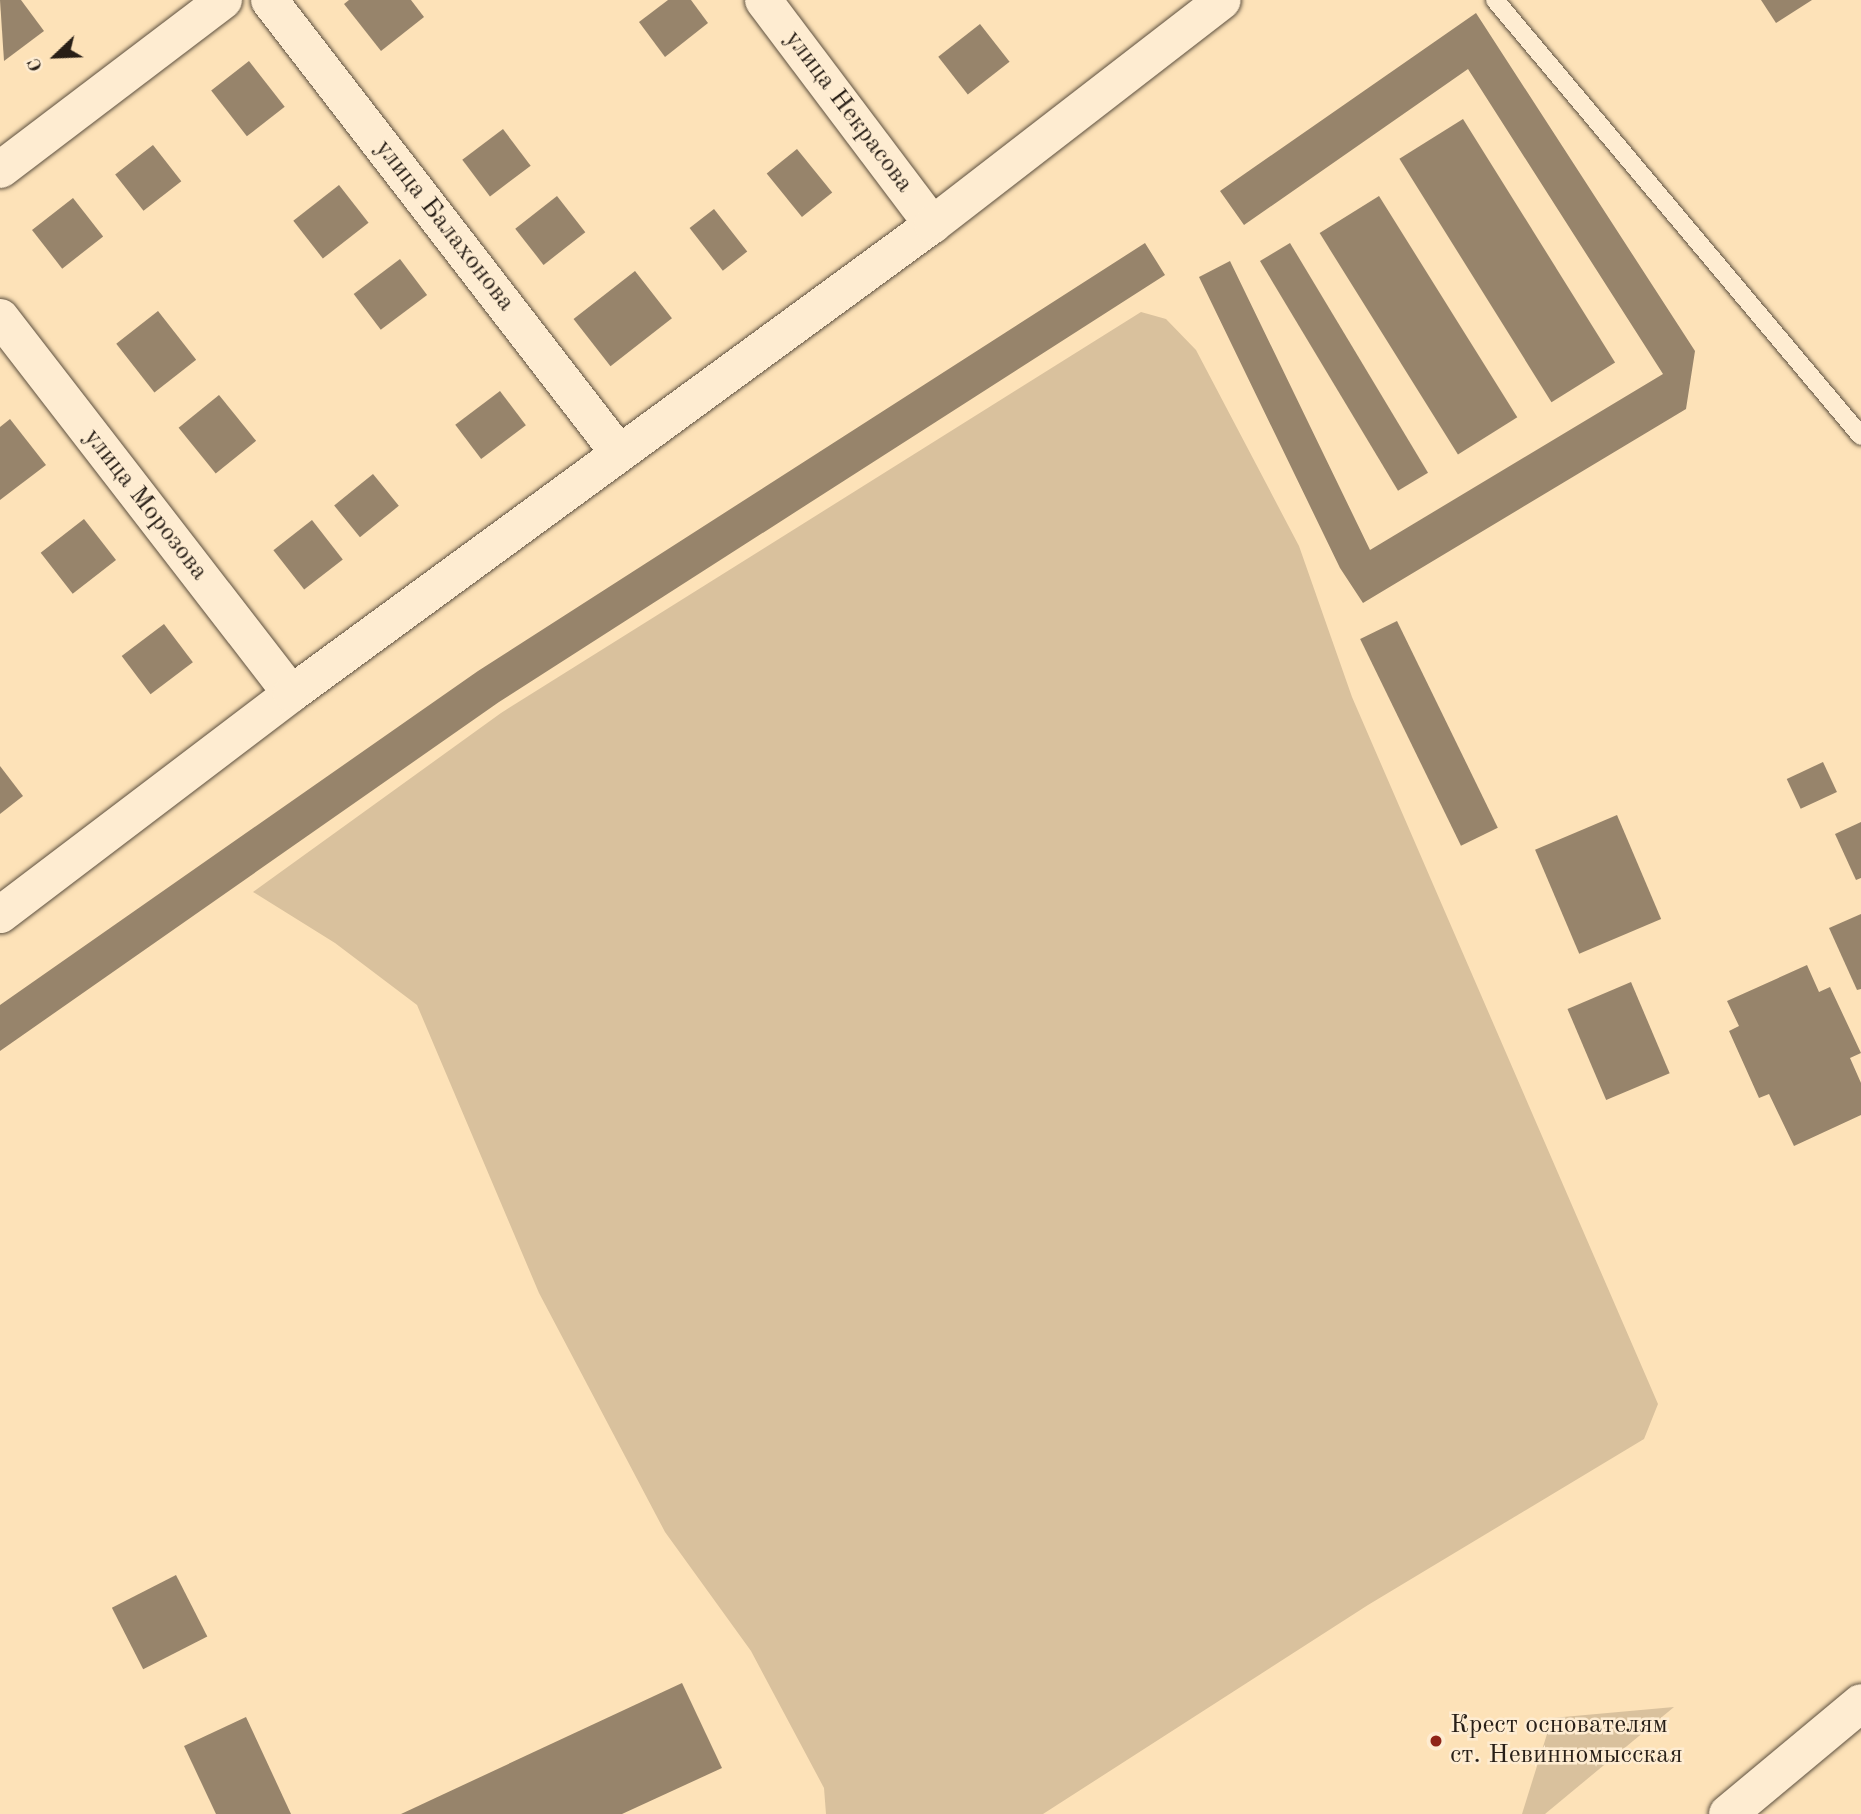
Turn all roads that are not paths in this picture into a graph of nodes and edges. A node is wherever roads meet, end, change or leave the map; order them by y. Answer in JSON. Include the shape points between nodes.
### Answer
{"nodes":[{"id":1,"x":223,"y":0,"type":"edge"},
{"id":2,"x":269,"y":0,"type":"edge"},
{"id":3,"x":763,"y":0,"type":"edge"},
{"id":4,"x":1222,"y":0,"type":"edge"},
{"id":5,"x":1495,"y":0,"type":"edge"},
{"id":6,"x":0,"y":169,"type":"edge"},
{"id":7,"x":932,"y":224,"type":"junction"},
{"id":8,"x":0,"y":317,"type":"edge"},
{"id":9,"x":1861,"y":436,"type":"edge"},
{"id":10,"x":618,"y":452,"type":"junction"},
{"id":11,"x":290,"y":693,"type":"junction"},
{"id":12,"x":0,"y":914,"type":"edge"},
{"id":13,"x":1861,"y":1703,"type":"edge"},
{"id":14,"x":1728,"y":1814,"type":"edge"}],
"edges":[{"from":1,"to":6,"type":"street"},
{"from":2,"to":10,"type":"street","name":"улица Балахонова"},
{"from":3,"to":7,"type":"street","name":"улица Некрасова"},
{"from":4,"to":7,"type":"street"},
{"from":5,"to":9,"type":"lane"},
{"from":7,"to":10,"type":"street"},
{"from":8,"to":11,"type":"street","name":"улица Морозова"},
{"from":10,"to":11,"type":"street"},
{"from":11,"to":12,"type":"street"},
{"from":13,"to":14,"type":"main road"}]}
